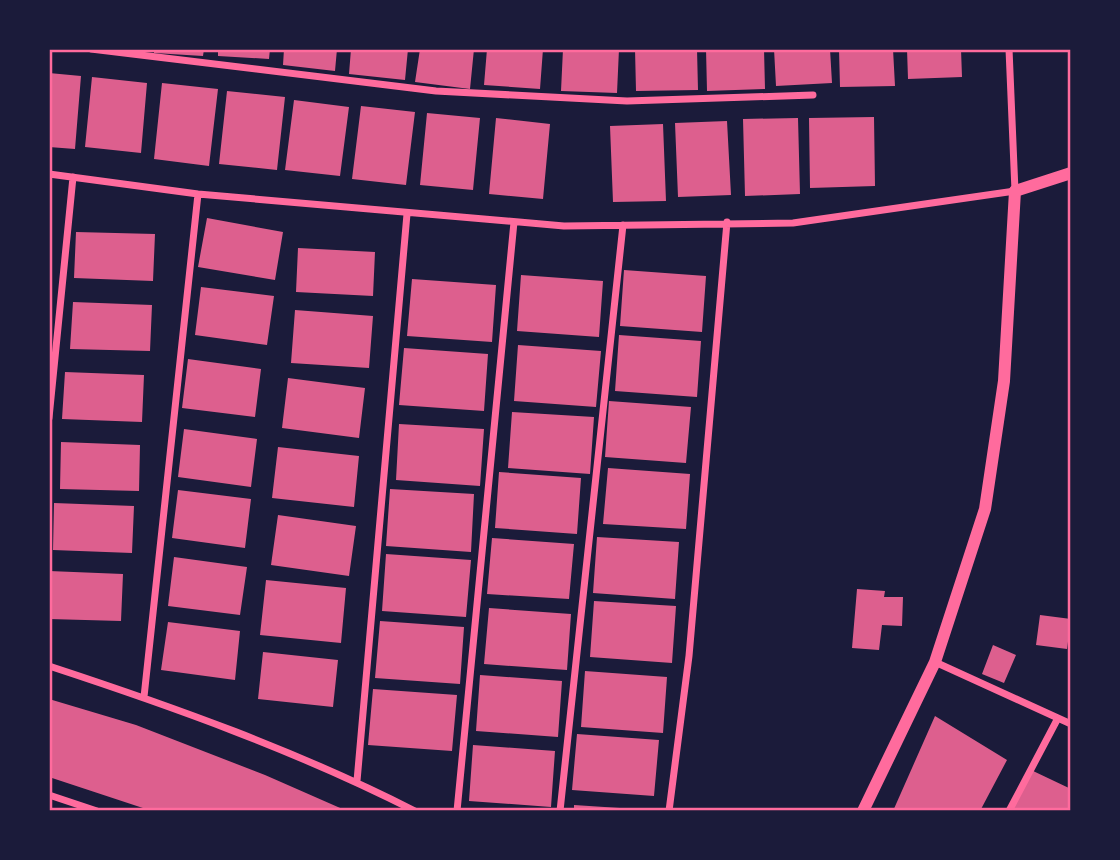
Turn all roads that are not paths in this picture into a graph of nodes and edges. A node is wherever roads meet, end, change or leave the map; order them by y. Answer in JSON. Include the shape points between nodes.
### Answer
{"nodes":[{"id":1,"x":91,"y":49,"type":"edge"},
{"id":2,"x":1009,"y":49,"type":"edge"},
{"id":3,"x":813,"y":95,"type":"dead end"},
{"id":4,"x":1071,"y":173,"type":"edge"},
{"id":5,"x":49,"y":174,"type":"edge"},
{"id":6,"x":73,"y":177,"type":"junction"},
{"id":7,"x":1014,"y":191,"type":"junction"},
{"id":8,"x":198,"y":194,"type":"junction"},
{"id":9,"x":407,"y":214,"type":"junction"},
{"id":10,"x":514,"y":222,"type":"junction"},
{"id":11,"x":727,"y":222,"type":"junction"},
{"id":12,"x":623,"y":225,"type":"junction"},
{"id":13,"x":49,"y":418,"type":"edge"},
{"id":14,"x":935,"y":662,"type":"junction"},
{"id":15,"x":49,"y":666,"type":"edge"},
{"id":16,"x":144,"y":697,"type":"junction"},
{"id":17,"x":1058,"y":718,"type":"junction"},
{"id":18,"x":1071,"y":724,"type":"edge"},
{"id":19,"x":357,"y":781,"type":"junction"},
{"id":20,"x":49,"y":795,"type":"edge"},
{"id":21,"x":97,"y":811,"type":"edge"},
{"id":22,"x":415,"y":811,"type":"edge"},
{"id":23,"x":457,"y":811,"type":"edge"},
{"id":24,"x":560,"y":811,"type":"edge"},
{"id":25,"x":669,"y":811,"type":"edge"},
{"id":26,"x":863,"y":811,"type":"edge"},
{"id":27,"x":1009,"y":811,"type":"edge"}],
"edges":[{"from":1,"to":3,"type":"street","via":[[449,92],[627,101]]},
{"from":2,"to":7,"type":"street"},
{"from":4,"to":7,"type":"street"},
{"from":5,"to":6,"type":"street"},
{"from":6,"to":8,"type":"street"},
{"from":6,"to":13,"type":"street"},
{"from":7,"to":11,"type":"street","via":[[793,223]]},
{"from":7,"to":14,"type":"street","via":[[1004,381],[985,509]]},
{"from":8,"to":9,"type":"street"},
{"from":8,"to":16,"type":"street"},
{"from":9,"to":10,"type":"street"},
{"from":9,"to":19,"type":"street"},
{"from":10,"to":12,"type":"street"},
{"from":10,"to":23,"type":"street"},
{"from":11,"to":12,"type":"street"},
{"from":11,"to":25,"type":"street","via":[[689,656]]},
{"from":12,"to":24,"type":"street"},
{"from":14,"to":17,"type":"street"},
{"from":14,"to":26,"type":"street"},
{"from":15,"to":16,"type":"street"},
{"from":16,"to":19,"type":"street"},
{"from":17,"to":18,"type":"street"},
{"from":17,"to":27,"type":"street"},
{"from":19,"to":22,"type":"street"},
{"from":20,"to":21,"type":"street"}]}
